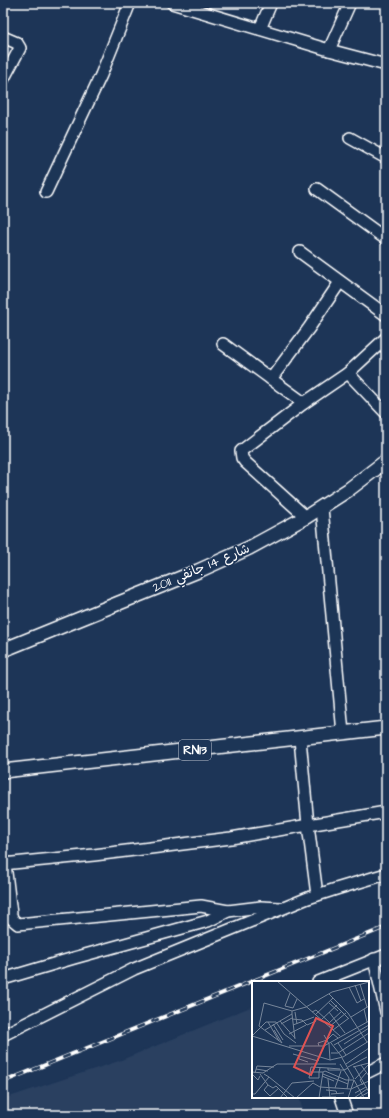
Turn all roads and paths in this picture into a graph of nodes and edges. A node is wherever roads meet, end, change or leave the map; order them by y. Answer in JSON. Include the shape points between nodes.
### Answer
{"nodes":[{"id":1,"x":130,"y":3,"type":"edge"},
{"id":2,"x":172,"y":3,"type":"edge"},
{"id":3,"x":271,"y":3,"type":"edge"},
{"id":4,"x":350,"y":3,"type":"edge"},
{"id":5,"x":260,"y":29,"type":"junction"},
{"id":6,"x":3,"y":37,"type":"edge"},
{"id":7,"x":329,"y":50,"type":"junction"},
{"id":8,"x":386,"y":65,"type":"edge"},
{"id":9,"x":3,"y":80,"type":"edge"},
{"id":10,"x":350,"y":138,"type":"dead end"},
{"id":11,"x":386,"y":158,"type":"edge"},
{"id":12,"x":317,"y":189,"type":"dead end"},
{"id":13,"x":46,"y":192,"type":"dead end"},
{"id":14,"x":386,"y":239,"type":"edge"},
{"id":15,"x":300,"y":252,"type":"dead end"},
{"id":16,"x":340,"y":282,"type":"junction"},
{"id":17,"x":386,"y":315,"type":"edge"},
{"id":18,"x":386,"y":338,"type":"edge"},
{"id":19,"x":223,"y":344,"type":"dead end"},
{"id":20,"x":348,"y":373,"type":"junction"},
{"id":21,"x":272,"y":379,"type":"junction"},
{"id":22,"x":304,"y":403,"type":"junction"},
{"id":23,"x":386,"y":413,"type":"edge"},
{"id":24,"x":386,"y":462,"type":"edge"},
{"id":25,"x":322,"y":508,"type":"junction"},
{"id":26,"x":306,"y":517,"type":"junction"},
{"id":27,"x":3,"y":650,"type":"edge"},
{"id":28,"x":386,"y":729,"type":"edge"},
{"id":29,"x":343,"y":733,"type":"junction"},
{"id":30,"x":300,"y":739,"type":"junction"},
{"id":31,"x":3,"y":771,"type":"edge"},
{"id":32,"x":386,"y":812,"type":"edge"},
{"id":33,"x":308,"y":825,"type":"junction"},
{"id":34,"x":4,"y":864,"type":"edge"},
{"id":35,"x":386,"y":874,"type":"edge"},
{"id":36,"x":317,"y":895,"type":"junction"},
{"id":37,"x":282,"y":908,"type":"junction"},
{"id":38,"x":228,"y":911,"type":"junction"},
{"id":39,"x":386,"y":955,"type":"edge"},
{"id":40,"x":374,"y":959,"type":"junction"},
{"id":41,"x":3,"y":979,"type":"edge"},
{"id":42,"x":320,"y":981,"type":"edge"},
{"id":43,"x":386,"y":1012,"type":"edge"},
{"id":44,"x":3,"y":1035,"type":"edge"},
{"id":45,"x":386,"y":1063,"type":"edge"},
{"id":46,"x":369,"y":1072,"type":"edge"},
{"id":47,"x":341,"y":1098,"type":"edge"},
{"id":48,"x":347,"y":1115,"type":"edge"}],
"edges":[{"from":1,"to":13,"type":"street"},
{"from":2,"to":5,"type":"street"},
{"from":3,"to":5,"type":"street"},
{"from":4,"to":7,"type":"street"},
{"from":5,"to":7,"type":"street"},
{"from":6,"to":9,"type":"street","via":[[17,43],[20,48]]},
{"from":7,"to":8,"type":"street"},
{"from":10,"to":11,"type":"street"},
{"from":12,"to":14,"type":"street"},
{"from":15,"to":16,"type":"street"},
{"from":16,"to":17,"type":"street"},
{"from":16,"to":21,"type":"street"},
{"from":18,"to":20,"type":"street"},
{"from":19,"to":21,"type":"street"},
{"from":20,"to":22,"type":"street"},
{"from":20,"to":23,"type":"street"},
{"from":21,"to":22,"type":"street"},
{"from":22,"to":26,"type":"street","via":[[241,451],[245,462]]},
{"from":24,"to":25,"type":"main road","name":"شارع 14 جانفي 2011"},
{"from":25,"to":26,"type":"main road","name":"شارع 14 جانفي 2011"},
{"from":25,"to":29,"type":"street"},
{"from":26,"to":27,"type":"main road","name":"شارع 14 جانفي 2011","via":[[249,548],[198,571]]},
{"from":28,"to":29,"type":"main road","number":"RN13"},
{"from":29,"to":30,"type":"main road","number":"RN13"},
{"from":30,"to":31,"type":"main road","number":"RN13"},
{"from":30,"to":33,"type":"street"},
{"from":32,"to":33,"type":"street"},
{"from":33,"to":34,"type":"street","via":[[231,838]]},
{"from":33,"to":36,"type":"street"},
{"from":34,"to":38,"type":"street","via":[[12,919],[18,924],[200,906]]},
{"from":35,"to":36,"type":"street"},
{"from":36,"to":37,"type":"street"},
{"from":37,"to":38,"type":"street","via":[[261,907]]},
{"from":37,"to":44,"type":"street","via":[[134,969]]},
{"from":38,"to":41,"type":"street","via":[[208,921]]},
{"from":39,"to":40,"type":"street"},
{"from":40,"to":42,"type":"street"},
{"from":40,"to":43,"type":"street"},
{"from":45,"to":46,"type":"street"},
{"from":47,"to":48,"type":"street"}]}
